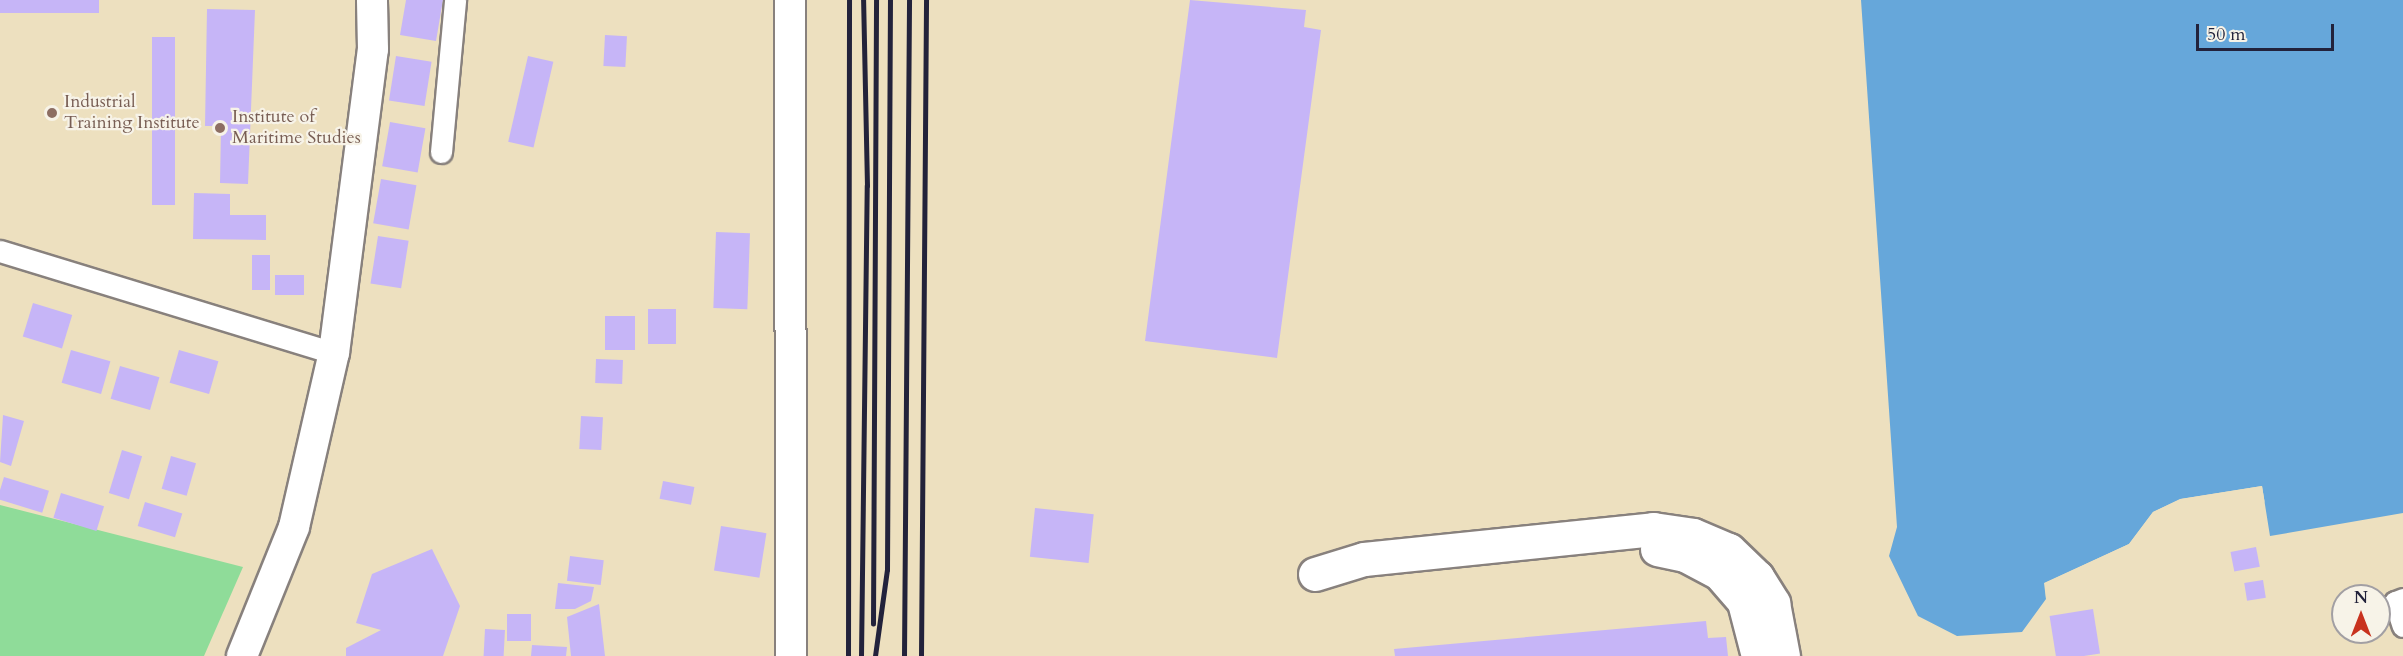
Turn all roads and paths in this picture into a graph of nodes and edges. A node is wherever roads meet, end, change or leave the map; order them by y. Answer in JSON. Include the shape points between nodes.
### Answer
{"nodes":[{"id":1,"x":372,"y":0,"type":"edge"},
{"id":2,"x":455,"y":0,"type":"edge"},
{"id":3,"x":790,"y":0,"type":"edge"},
{"id":4,"x":441,"y":152,"type":"dead end"},
{"id":5,"x":0,"y":251,"type":"edge"},
{"id":6,"x":334,"y":353,"type":"junction"},
{"id":7,"x":2403,"y":599,"type":"edge"},
{"id":8,"x":2403,"y":626,"type":"edge"},
{"id":9,"x":242,"y":656,"type":"edge"},
{"id":10,"x":791,"y":656,"type":"edge"},
{"id":11,"x":1758,"y":656,"type":"edge"},
{"id":12,"x":1783,"y":656,"type":"edge"}],
"edges":[{"from":1,"to":6,"type":"street","via":[[373,49]]},
{"from":2,"to":4,"type":"street"},
{"from":3,"to":10,"type":"street"},
{"from":5,"to":6,"type":"street"},
{"from":6,"to":9,"type":"street","via":[[294,527]]},
{"from":7,"to":8,"type":"street","via":[[2395,602]]},
{"from":11,"to":12,"type":"highway","via":[[1744,602],[1720,574],[1685,555],[1654,548],[1367,578],[1315,574],[1364,559],[1410,554],[1653,529],[1693,535],[1729,550],[1757,577],[1773,603]]}]}
